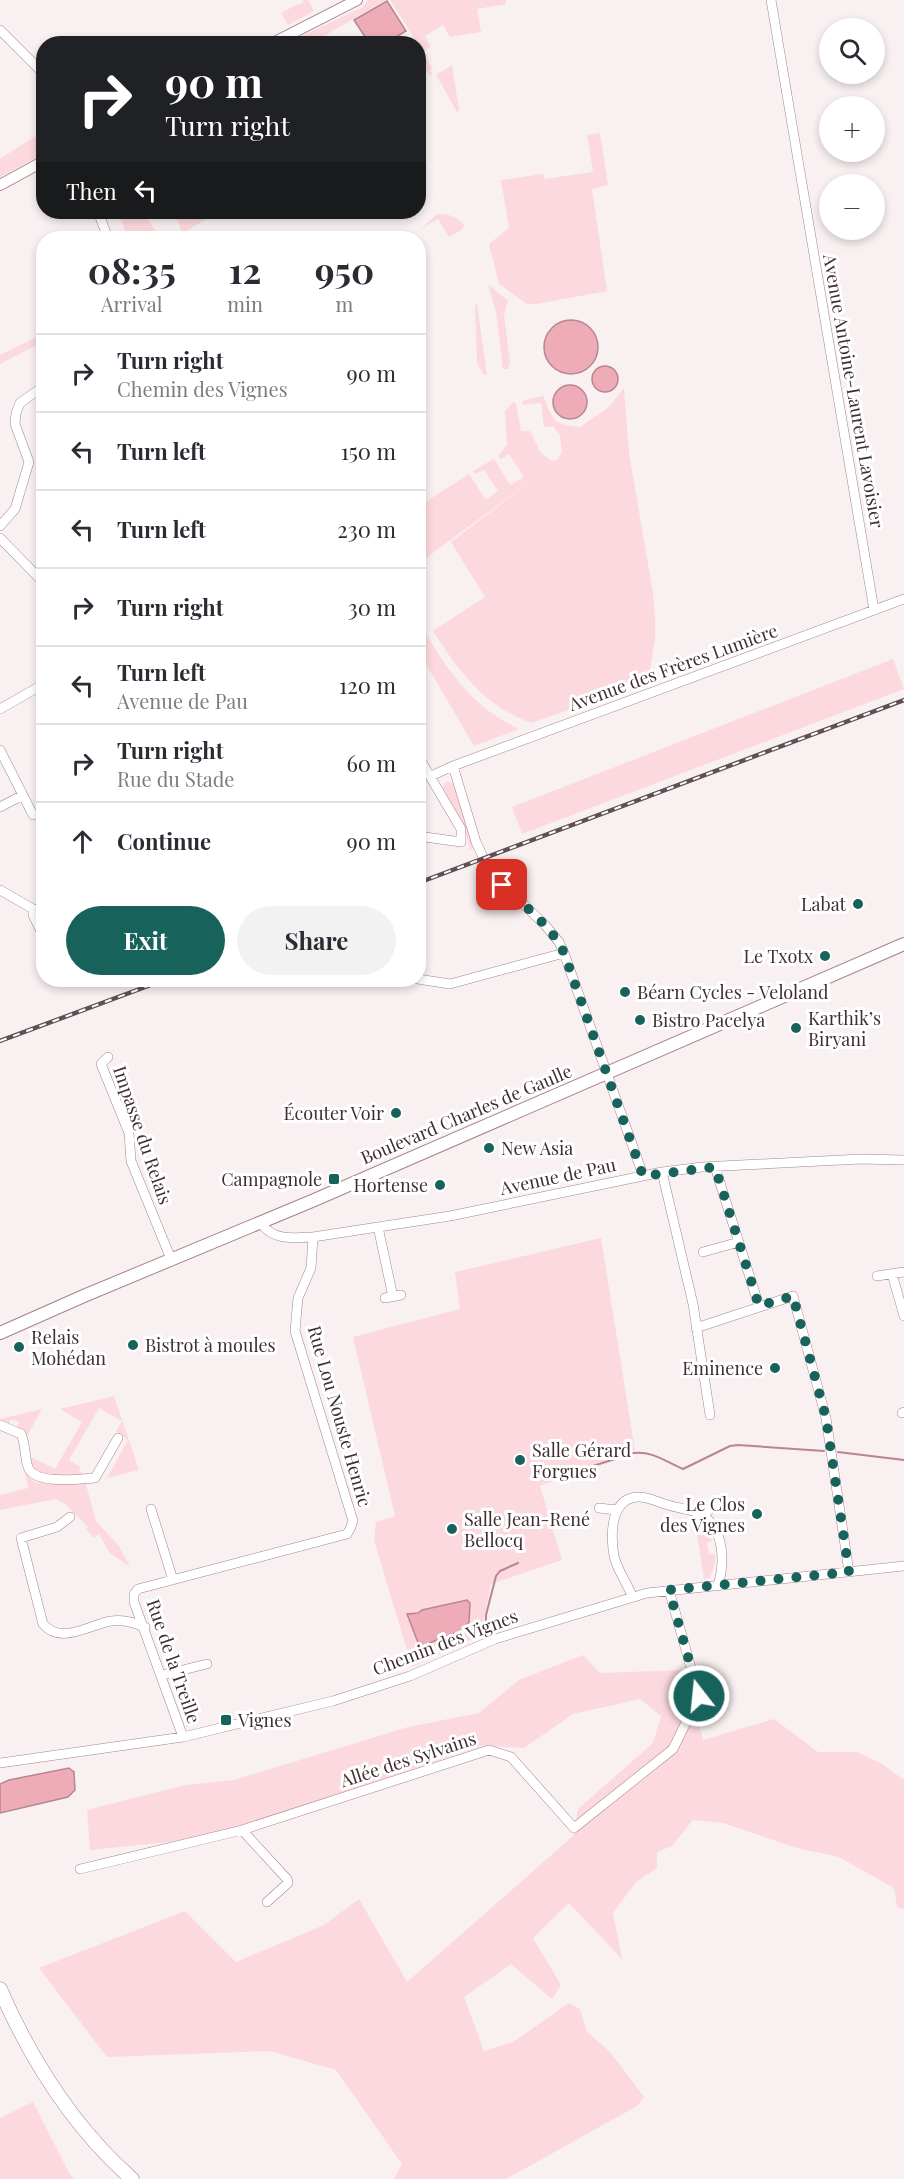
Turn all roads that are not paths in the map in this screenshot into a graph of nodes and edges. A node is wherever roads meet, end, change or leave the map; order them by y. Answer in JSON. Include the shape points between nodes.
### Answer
{"nodes":[{"id":1,"x":357,"y":0,"type":"edge"},
{"id":2,"x":771,"y":0,"type":"edge"},
{"id":3,"x":0,"y":30,"type":"edge"},
{"id":4,"x":287,"y":36,"type":"edge"},
{"id":5,"x":36,"y":66,"type":"edge"},
{"id":6,"x":36,"y":165,"type":"edge"},
{"id":7,"x":0,"y":185,"type":"edge"},
{"id":8,"x":36,"y":392,"type":"edge"},
{"id":9,"x":0,"y":526,"type":"edge"},
{"id":10,"x":0,"y":538,"type":"edge"},
{"id":11,"x":36,"y":575,"type":"edge"},
{"id":12,"x":904,"y":599,"type":"edge"},
{"id":13,"x":874,"y":610,"type":"junction"},
{"id":14,"x":36,"y":689,"type":"edge"},
{"id":15,"x":0,"y":709,"type":"edge"},
{"id":16,"x":0,"y":750,"type":"edge"},
{"id":17,"x":426,"y":766,"type":"edge"},
{"id":18,"x":453,"y":766,"type":"junction"},
{"id":19,"x":426,"y":768,"type":"edge"},
{"id":20,"x":431,"y":776,"type":"junction"},
{"id":21,"x":23,"y":795,"type":"junction"},
{"id":22,"x":0,"y":807,"type":"edge"},
{"id":23,"x":33,"y":814,"type":"dead end"},
{"id":24,"x":426,"y":838,"type":"edge"},
{"id":25,"x":0,"y":890,"type":"edge"},
{"id":26,"x":36,"y":907,"type":"edge"},
{"id":27,"x":36,"y":912,"type":"edge"},
{"id":28,"x":36,"y":925,"type":"edge"},
{"id":29,"x":904,"y":944,"type":"edge"},
{"id":30,"x":564,"y":953,"type":"junction"},
{"id":31,"x":426,"y":980,"type":"edge"},
{"id":32,"x":108,"y":1057,"type":"dead end"},
{"id":33,"x":608,"y":1073,"type":"junction"},
{"id":34,"x":904,"y":1160,"type":"edge"},
{"id":35,"x":715,"y":1167,"type":"junction"},
{"id":36,"x":662,"y":1172,"type":"junction"},
{"id":37,"x":643,"y":1176,"type":"junction"},
{"id":38,"x":261,"y":1223,"type":"junction"},
{"id":39,"x":378,"y":1227,"type":"junction"},
{"id":40,"x":313,"y":1237,"type":"junction"},
{"id":41,"x":739,"y":1242,"type":"junction"},
{"id":42,"x":703,"y":1252,"type":"dead end"},
{"id":43,"x":171,"y":1259,"type":"junction"},
{"id":44,"x":904,"y":1272,"type":"edge"},
{"id":45,"x":892,"y":1274,"type":"junction"},
{"id":46,"x":878,"y":1276,"type":"dead end"},
{"id":47,"x":393,"y":1296,"type":"dead end"},
{"id":48,"x":759,"y":1306,"type":"junction"},
{"id":49,"x":904,"y":1316,"type":"edge"},
{"id":50,"x":696,"y":1328,"type":"junction"},
{"id":51,"x":0,"y":1333,"type":"edge"},
{"id":52,"x":710,"y":1415,"type":"dead end"},
{"id":53,"x":0,"y":1425,"type":"edge"},
{"id":54,"x":118,"y":1438,"type":"dead end"},
{"id":55,"x":714,"y":1504,"type":"dead end"},
{"id":56,"x":599,"y":1508,"type":"dead end"},
{"id":57,"x":151,"y":1509,"type":"dead end"},
{"id":58,"x":616,"y":1510,"type":"junction"},
{"id":59,"x":703,"y":1516,"type":"junction"},
{"id":60,"x":70,"y":1517,"type":"dead end"},
{"id":61,"x":904,"y":1566,"type":"edge"},
{"id":62,"x":849,"y":1572,"type":"junction"},
{"id":63,"x":173,"y":1580,"type":"junction"},
{"id":64,"x":718,"y":1585,"type":"junction"},
{"id":65,"x":669,"y":1590,"type":"junction"},
{"id":66,"x":134,"y":1594,"type":"joint"},
{"id":67,"x":632,"y":1596,"type":"junction"},
{"id":68,"x":145,"y":1627,"type":"junction"},
{"id":69,"x":207,"y":1664,"type":"dead end"},
{"id":70,"x":162,"y":1675,"type":"junction"},
{"id":71,"x":183,"y":1737,"type":"junction"},
{"id":72,"x":0,"y":1763,"type":"edge"},
{"id":73,"x":242,"y":1830,"type":"junction"},
{"id":74,"x":80,"y":1869,"type":"dead end"},
{"id":75,"x":267,"y":1902,"type":"dead end"},
{"id":76,"x":0,"y":1989,"type":"edge"},
{"id":77,"x":132,"y":2179,"type":"edge"}],
"edges":[{"from":1,"to":4,"type":"street"},
{"from":2,"to":13,"type":"street","name":"Avenue Antoine-Laurent Lavoisier"},
{"from":3,"to":5,"type":"street"},
{"from":6,"to":7,"type":"street"},
{"from":8,"to":9,"type":"street","via":[[20,403],[16,414],[15,424],[29,462],[15,508]]},
{"from":10,"to":11,"type":"street"},
{"from":12,"to":13,"type":"street","name":"Avenue des Frères Lumière"},
{"from":13,"to":18,"type":"street","name":"Avenue des Frères Lumière"},
{"from":14,"to":15,"type":"street"},
{"from":16,"to":21,"type":"street"},
{"from":17,"to":18,"type":"street"},
{"from":18,"to":20,"type":"street","name":"Avenue des Frères Lumière"},
{"from":18,"to":30,"type":"street","via":[[476,842],[490,872],[545,925]]},
{"from":19,"to":20,"type":"street"},
{"from":20,"to":24,"type":"street","via":[[462,829],[461,842]]},
{"from":21,"to":22,"type":"street"},
{"from":21,"to":23,"type":"street"},
{"from":25,"to":26,"type":"street"},
{"from":27,"to":28,"type":"street"},
{"from":29,"to":33,"type":"main road","name":"Boulevard Charles de Gaulle"},
{"from":30,"to":31,"type":"street","via":[[450,984]]},
{"from":30,"to":33,"type":"street"},
{"from":32,"to":43,"type":"street","name":"Impasse du Relais","via":[[101,1064],[129,1133],[131,1161]]},
{"from":33,"to":37,"type":"street"},
{"from":33,"to":38,"type":"main road","name":"Boulevard Charles de Gaulle"},
{"from":34,"to":35,"type":"street","name":"Avenue de Pau"},
{"from":35,"to":36,"type":"street","name":"Avenue de Pau"},
{"from":35,"to":41,"type":"street"},
{"from":36,"to":37,"type":"street","name":"Avenue de Pau"},
{"from":36,"to":50,"type":"street"},
{"from":37,"to":39,"type":"street","name":"Avenue de Pau"},
{"from":38,"to":40,"type":"street","name":"Avenue de Pau","via":[[274,1236]]},
{"from":38,"to":43,"type":"main road","name":"Boulevard Charles de Gaulle"},
{"from":39,"to":40,"type":"street","name":"Avenue de Pau"},
{"from":39,"to":47,"type":"street"},
{"from":40,"to":63,"type":"street","name":"Rue Lou Nouste Henric","via":[[311,1268],[298,1298],[295,1331],[353,1521],[350,1529],[347,1534]]},
{"from":41,"to":42,"type":"street"},
{"from":41,"to":48,"type":"street"},
{"from":43,"to":51,"type":"main road","name":"Boulevard Charles de Gaulle"},
{"from":44,"to":45,"type":"street"},
{"from":45,"to":46,"type":"street"},
{"from":45,"to":49,"type":"street"},
{"from":48,"to":50,"type":"street"},
{"from":48,"to":62,"type":"street","via":[[793,1296],[826,1418]]},
{"from":50,"to":52,"type":"street"},
{"from":53,"to":54,"type":"street","via":[[22,1436],[28,1470],[42,1479],[95,1478]]},
{"from":55,"to":59,"type":"street"},
{"from":56,"to":58,"type":"street"},
{"from":57,"to":63,"type":"street"},
{"from":58,"to":59,"type":"street","via":[[637,1497]]},
{"from":58,"to":67,"type":"street","via":[[613,1549]]},
{"from":59,"to":64,"type":"street","via":[[718,1535],[722,1548]]},
{"from":60,"to":68,"type":"street","via":[[57,1527],[21,1538],[43,1624],[59,1633],[112,1621]]},
{"from":61,"to":62,"type":"street","name":"Chemin des Vignes"},
{"from":62,"to":64,"type":"street","name":"Chemin des Vignes"},
{"from":63,"to":66,"type":"street","name":"Rue Lou Nouste Henric","via":[[138,1589]]},
{"from":64,"to":65,"type":"street","name":"Chemin des Vignes"},
{"from":65,"to":67,"type":"street","name":"Chemin des Vignes"},
{"from":65,"to":73,"type":"street","name":"Allée des Sylvains","via":[[699,1696],[673,1749],[574,1828],[511,1757],[489,1750]]},
{"from":66,"to":68,"type":"street","name":"Rue de la Treille"},
{"from":67,"to":71,"type":"street","name":"Chemin des Vignes","via":[[495,1639],[399,1680],[333,1701]]},
{"from":68,"to":70,"type":"street","name":"Rue de la Treille"},
{"from":69,"to":70,"type":"street"},
{"from":70,"to":71,"type":"street","name":"Rue de la Treille"},
{"from":71,"to":72,"type":"street","name":"Chemin des Vignes"},
{"from":73,"to":74,"type":"street"},
{"from":73,"to":75,"type":"street","via":[[287,1879],[285,1888]]},
{"from":76,"to":77,"type":"main road","via":[[53,2088],[88,2134]]}]}
